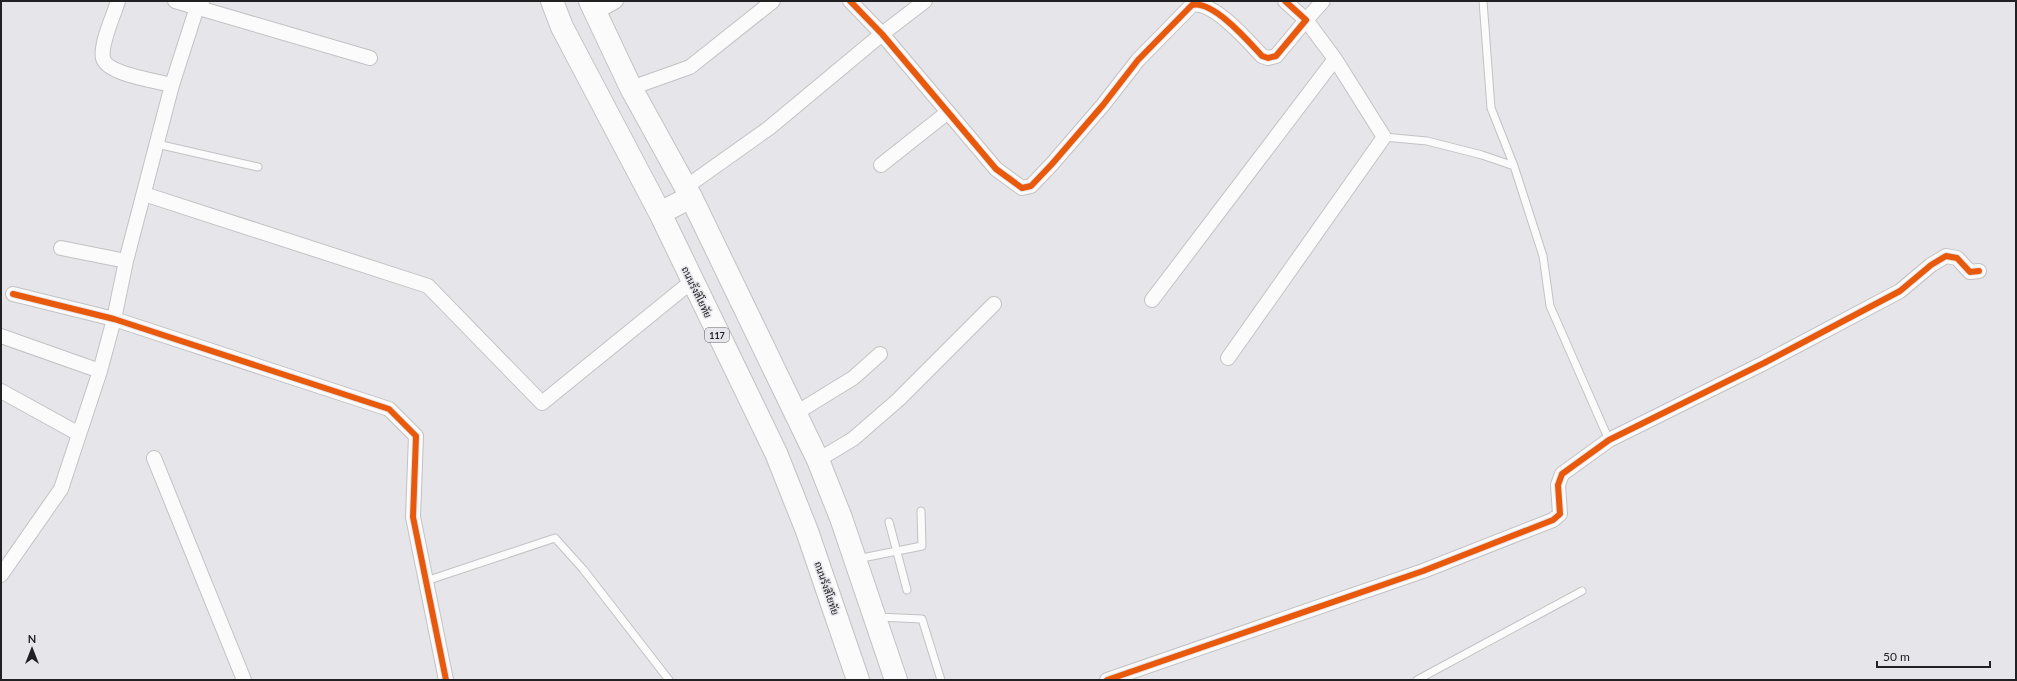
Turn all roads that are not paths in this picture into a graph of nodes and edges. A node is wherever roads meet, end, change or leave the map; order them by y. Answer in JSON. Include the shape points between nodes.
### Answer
{"nodes":[{"id":1,"x":118,"y":1,"type":"edge"},
{"id":2,"x":175,"y":1,"type":"edge"},
{"id":3,"x":552,"y":1,"type":"edge"},
{"id":4,"x":616,"y":1,"type":"edge"},
{"id":5,"x":773,"y":1,"type":"edge"},
{"id":6,"x":850,"y":1,"type":"edge"},
{"id":7,"x":925,"y":1,"type":"edge"},
{"id":8,"x":1285,"y":1,"type":"edge"},
{"id":9,"x":1323,"y":1,"type":"edge"},
{"id":10,"x":1483,"y":1,"type":"edge"},
{"id":11,"x":200,"y":4,"type":"edge"},
{"id":12,"x":592,"y":7,"type":"edge"},
{"id":13,"x":1306,"y":20,"type":"junction"},
{"id":14,"x":882,"y":34,"type":"junction"},
{"id":15,"x":370,"y":58,"type":"dead end"},
{"id":16,"x":1336,"y":59,"type":"junction"},
{"id":17,"x":172,"y":85,"type":"junction"},
{"id":18,"x":631,"y":88,"type":"junction"},
{"id":19,"x":948,"y":112,"type":"junction"},
{"id":20,"x":1384,"y":137,"type":"junction"},
{"id":21,"x":157,"y":144,"type":"junction"},
{"id":22,"x":881,"y":165,"type":"dead end"},
{"id":23,"x":1514,"y":166,"type":"junction"},
{"id":24,"x":258,"y":167,"type":"dead end"},
{"id":25,"x":689,"y":192,"type":"junction"},
{"id":26,"x":144,"y":194,"type":"junction"},
{"id":27,"x":660,"y":213,"type":"junction"},
{"id":28,"x":61,"y":248,"type":"dead end"},
{"id":29,"x":126,"y":261,"type":"junction"},
{"id":30,"x":1979,"y":271,"type":"dead end"},
{"id":31,"x":691,"y":282,"type":"junction"},
{"id":32,"x":13,"y":294,"type":"dead end"},
{"id":33,"x":1152,"y":300,"type":"dead end"},
{"id":34,"x":994,"y":304,"type":"dead end"},
{"id":35,"x":114,"y":319,"type":"junction"},
{"id":36,"x":1,"y":336,"type":"edge"},
{"id":37,"x":880,"y":354,"type":"dead end"},
{"id":38,"x":1228,"y":358,"type":"dead end"},
{"id":39,"x":100,"y":371,"type":"junction"},
{"id":40,"x":1,"y":391,"type":"edge"},
{"id":41,"x":796,"y":413,"type":"junction"},
{"id":42,"x":79,"y":434,"type":"junction"},
{"id":43,"x":1609,"y":440,"type":"junction"},
{"id":44,"x":154,"y":458,"type":"dead end"},
{"id":45,"x":818,"y":460,"type":"junction"},
{"id":46,"x":921,"y":511,"type":"dead end"},
{"id":47,"x":889,"y":522,"type":"dead end"},
{"id":48,"x":897,"y":551,"type":"junction"},
{"id":49,"x":855,"y":560,"type":"junction"},
{"id":50,"x":1,"y":575,"type":"edge"},
{"id":51,"x":426,"y":582,"type":"junction"},
{"id":52,"x":907,"y":590,"type":"dead end"},
{"id":53,"x":1582,"y":591,"type":"dead end"},
{"id":54,"x":874,"y":616,"type":"junction"},
{"id":55,"x":244,"y":680,"type":"edge"},
{"id":56,"x":446,"y":680,"type":"edge"},
{"id":57,"x":669,"y":680,"type":"edge"},
{"id":58,"x":858,"y":680,"type":"edge"},
{"id":59,"x":896,"y":680,"type":"edge"},
{"id":60,"x":941,"y":680,"type":"edge"},
{"id":61,"x":1107,"y":680,"type":"edge"},
{"id":62,"x":1417,"y":680,"type":"edge"}],
"edges":[{"from":1,"to":17,"type":"street","via":[[103,47],[105,63],[113,70]]},
{"from":2,"to":11,"type":"street"},
{"from":3,"to":27,"type":"main road","name":"ถนนรังสิโยทัย","number":"117","via":[[562,27]]},
{"from":4,"to":12,"type":"street"},
{"from":5,"to":18,"type":"street","via":[[690,67]]},
{"from":6,"to":14,"type":"street"},
{"from":7,"to":14,"type":"street"},
{"from":8,"to":13,"type":"street"},
{"from":9,"to":13,"type":"street"},
{"from":10,"to":23,"type":"lane","via":[[1491,108]]},
{"from":11,"to":15,"type":"street"},
{"from":11,"to":17,"type":"street"},
{"from":12,"to":18,"type":"main road"},
{"from":13,"to":16,"type":"street"},
{"from":13,"to":19,"type":"street","via":[[1276,56],[1268,58],[1262,56],[1228,21],[1207,5],[1192,5],[1138,60],[1052,164],[1026,188],[1022,188],[996,169]]},
{"from":14,"to":19,"type":"street"},
{"from":14,"to":25,"type":"street"},
{"from":16,"to":20,"type":"street"},
{"from":16,"to":33,"type":"street"},
{"from":17,"to":21,"type":"street"},
{"from":18,"to":25,"type":"main road"},
{"from":19,"to":22,"type":"street"},
{"from":20,"to":23,"type":"lane","via":[[1427,141]]},
{"from":20,"to":38,"type":"street"},
{"from":21,"to":24,"type":"lane"},
{"from":21,"to":26,"type":"street"},
{"from":23,"to":43,"type":"lane","via":[[1543,256],[1550,306]]},
{"from":25,"to":27,"type":"main road"},
{"from":25,"to":41,"type":"main road"},
{"from":26,"to":29,"type":"street"},
{"from":26,"to":31,"type":"street","via":[[428,286],[542,403]]},
{"from":27,"to":31,"type":"main road","name":"ถนนรังสิโยทัย","number":"117"},
{"from":28,"to":29,"type":"street"},
{"from":29,"to":35,"type":"street"},
{"from":30,"to":43,"type":"street","via":[[1967,271],[1957,258],[1946,256],[1900,290],[1758,366]]},
{"from":31,"to":58,"type":"main road","name":"ถนนรังสิโยทัย","number":"117","via":[[776,453],[807,531]]},
{"from":32,"to":35,"type":"street"},
{"from":34,"to":45,"type":"street","via":[[898,400],[853,439]]},
{"from":35,"to":39,"type":"street"},
{"from":35,"to":51,"type":"street","via":[[389,409],[416,436],[413,516]]},
{"from":36,"to":39,"type":"street"},
{"from":37,"to":41,"type":"street","via":[[853,378]]},
{"from":39,"to":42,"type":"street"},
{"from":40,"to":42,"type":"street"},
{"from":41,"to":45,"type":"main road"},
{"from":42,"to":50,"type":"street","via":[[61,489]]},
{"from":43,"to":61,"type":"street","via":[[1562,474],[1558,485],[1560,511],[1553,520],[1416,573]]},
{"from":44,"to":55,"type":"street"},
{"from":45,"to":49,"type":"main road"},
{"from":46,"to":48,"type":"lane","via":[[922,546]]},
{"from":47,"to":48,"type":"lane"},
{"from":48,"to":49,"type":"lane"},
{"from":48,"to":52,"type":"lane"},
{"from":49,"to":54,"type":"main road"},
{"from":51,"to":56,"type":"street"},
{"from":51,"to":57,"type":"lane","via":[[555,538],[583,569]]},
{"from":53,"to":62,"type":"lane"},
{"from":54,"to":59,"type":"main road"},
{"from":54,"to":60,"type":"lane","via":[[922,619]]}]}
